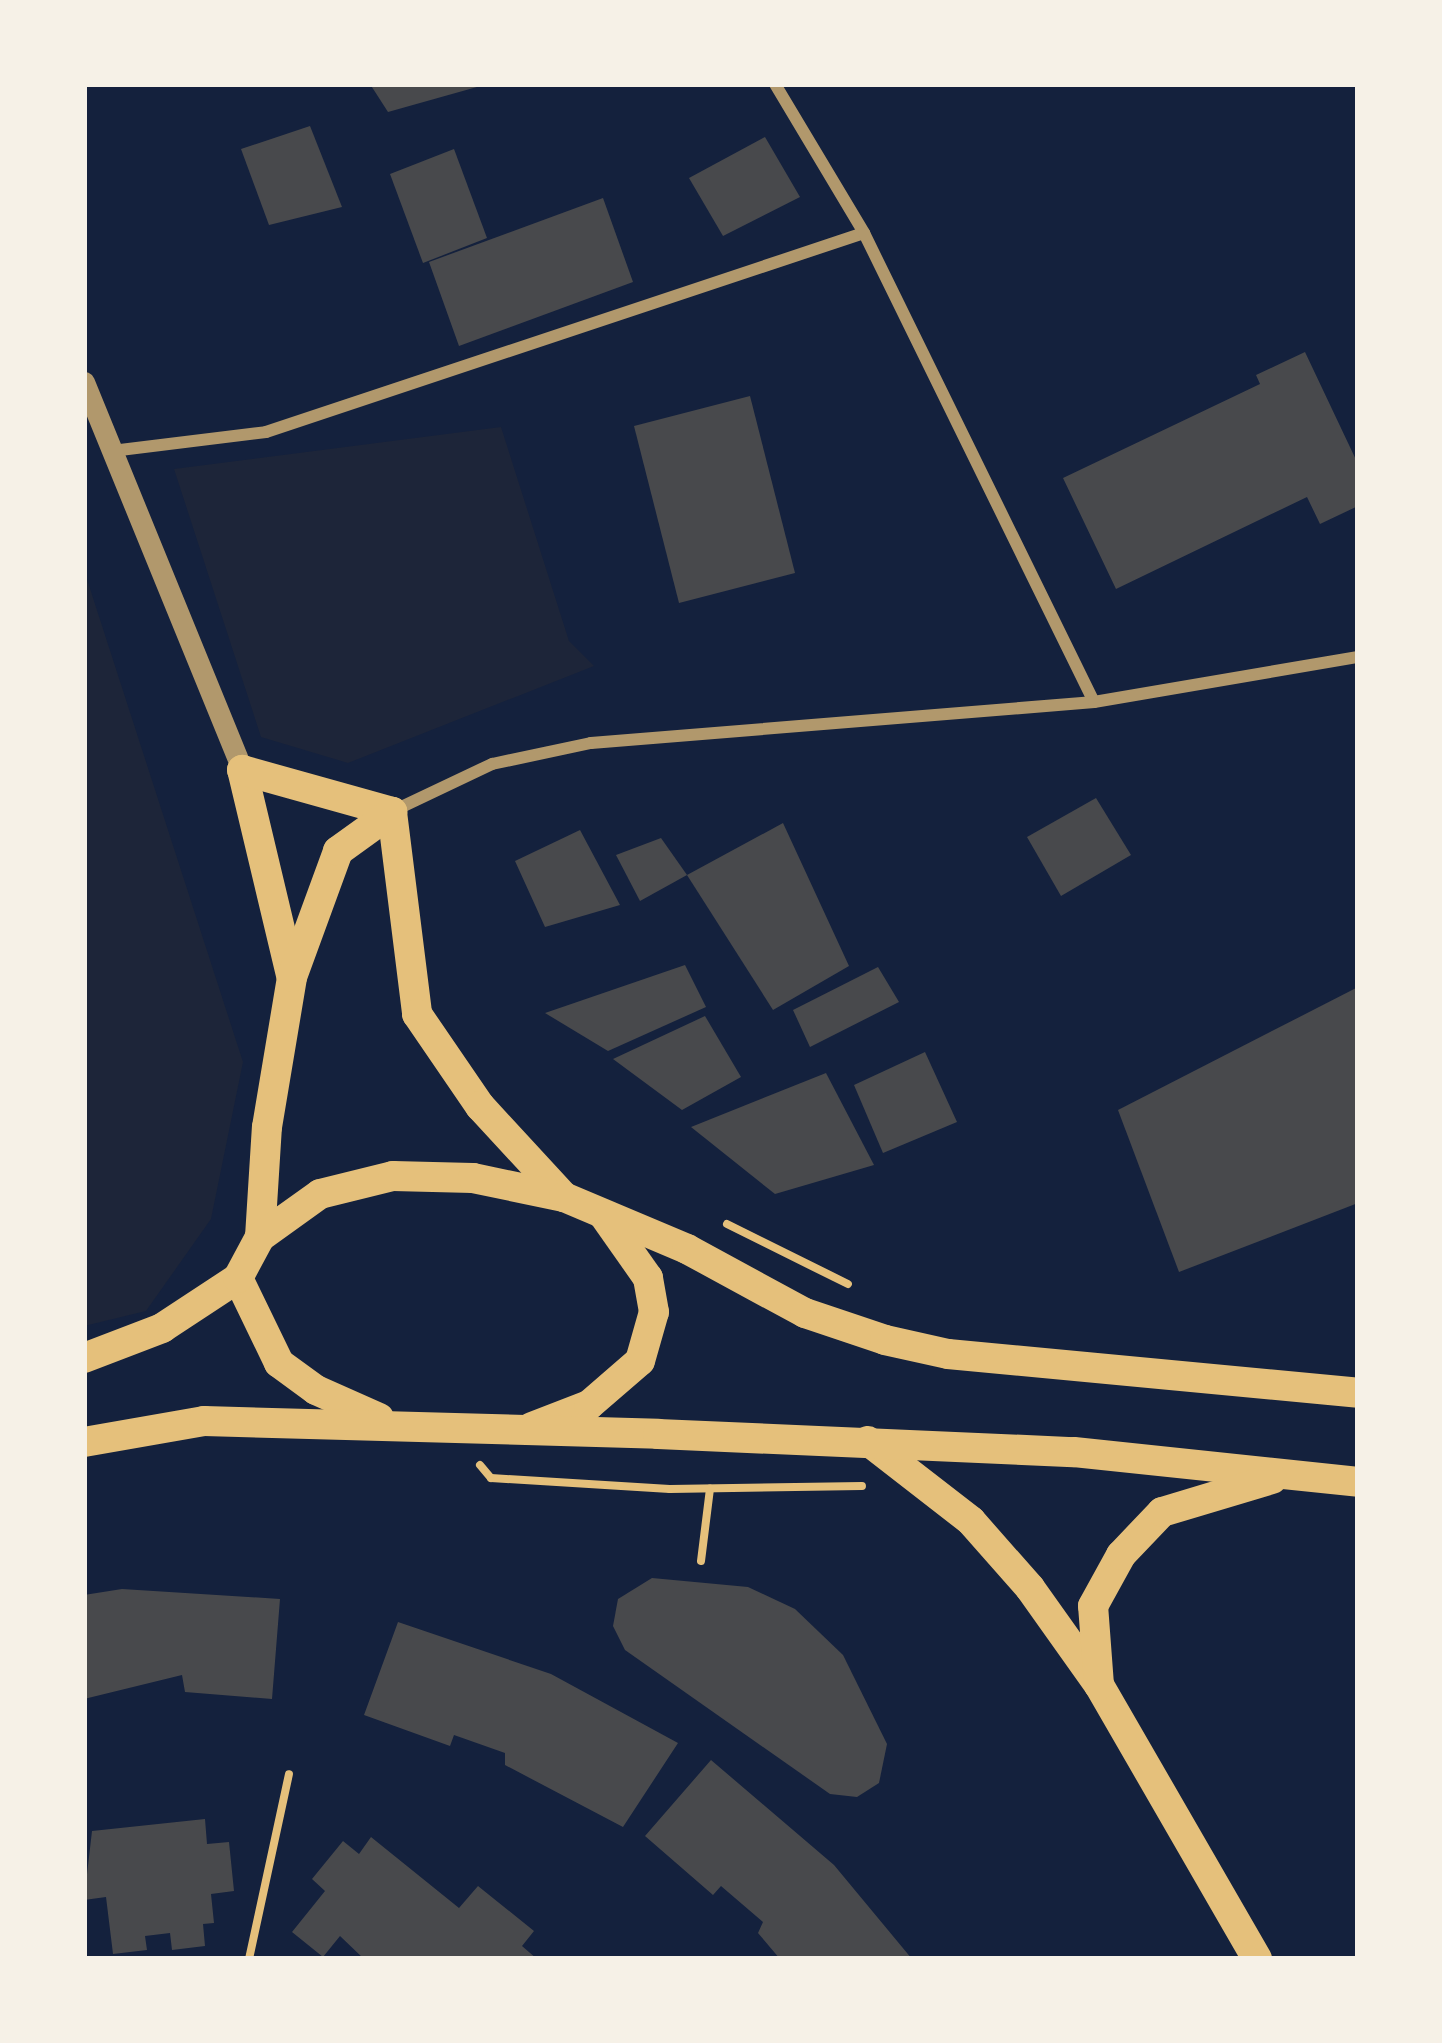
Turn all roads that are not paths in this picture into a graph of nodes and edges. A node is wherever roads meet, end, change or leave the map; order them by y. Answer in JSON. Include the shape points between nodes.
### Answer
{"nodes":[{"id":1,"x":776,"y":84,"type":"edge"},
{"id":2,"x":864,"y":233,"type":"junction"},
{"id":3,"x":84,"y":382,"type":"edge"},
{"id":4,"x":112,"y":452,"type":"junction"},
{"id":5,"x":1358,"y":657,"type":"edge"},
{"id":6,"x":1094,"y":702,"type":"junction"},
{"id":7,"x":242,"y":770,"type":"junction"},
{"id":8,"x":392,"y":812,"type":"junction"},
{"id":9,"x":292,"y":977,"type":"junction"},
{"id":10,"x":564,"y":1197,"type":"junction"},
{"id":11,"x":605,"y":1217,"type":"junction"},
{"id":12,"x":260,"y":1238,"type":"junction"},
{"id":13,"x":238,"y":1278,"type":"junction"},
{"id":14,"x":84,"y":1358,"type":"edge"},
{"id":15,"x":1358,"y":1393,"type":"edge"},
{"id":16,"x":448,"y":1427,"type":"junction"},
{"id":17,"x":516,"y":1433,"type":"junction"},
{"id":18,"x":868,"y":1441,"type":"junction"},
{"id":19,"x":84,"y":1442,"type":"edge"},
{"id":20,"x":1291,"y":1474,"type":"junction"},
{"id":21,"x":1358,"y":1481,"type":"edge"},
{"id":22,"x":1099,"y":1685,"type":"junction"},
{"id":23,"x":1257,"y":1959,"type":"edge"}],
"edges":[{"from":1,"to":2,"type":"street"},
{"from":2,"to":4,"type":"street","via":[[266,432]]},
{"from":2,"to":6,"type":"street"},
{"from":3,"to":4,"type":"street"},
{"from":4,"to":7,"type":"street"},
{"from":5,"to":6,"type":"street"},
{"from":6,"to":8,"type":"street","via":[[591,743],[492,764]]},
{"from":7,"to":8,"type":"main road"},
{"from":7,"to":9,"type":"main road"},
{"from":8,"to":9,"type":"main road","via":[[338,851]]},
{"from":8,"to":10,"type":"main road","via":[[417,1014],[480,1106]]},
{"from":9,"to":12,"type":"main road","via":[[267,1127]]},
{"from":10,"to":11,"type":"main road"},
{"from":10,"to":12,"type":"main road","via":[[472,1178],[393,1176],[320,1194]]},
{"from":11,"to":15,"type":"main road","via":[[687,1249],[805,1313],[885,1340],[948,1354]]},
{"from":11,"to":17,"type":"main road","via":[[648,1278],[653,1312],[640,1361],[589,1405]]},
{"from":12,"to":13,"type":"main road"},
{"from":13,"to":14,"type":"main road","via":[[162,1328]]},
{"from":13,"to":16,"type":"main road","via":[[280,1363],[316,1390],[372,1417]]},
{"from":16,"to":17,"type":"main road"},
{"from":16,"to":19,"type":"main road","via":[[204,1420]]},
{"from":17,"to":18,"type":"main road"},
{"from":18,"to":20,"type":"main road"},
{"from":18,"to":22,"type":"main road","via":[[971,1521]]},
{"from":20,"to":21,"type":"main road"},
{"from":20,"to":22,"type":"main road","via":[[1162,1512],[1120,1555],[1093,1606]]},
{"from":22,"to":23,"type":"main road"}]}
